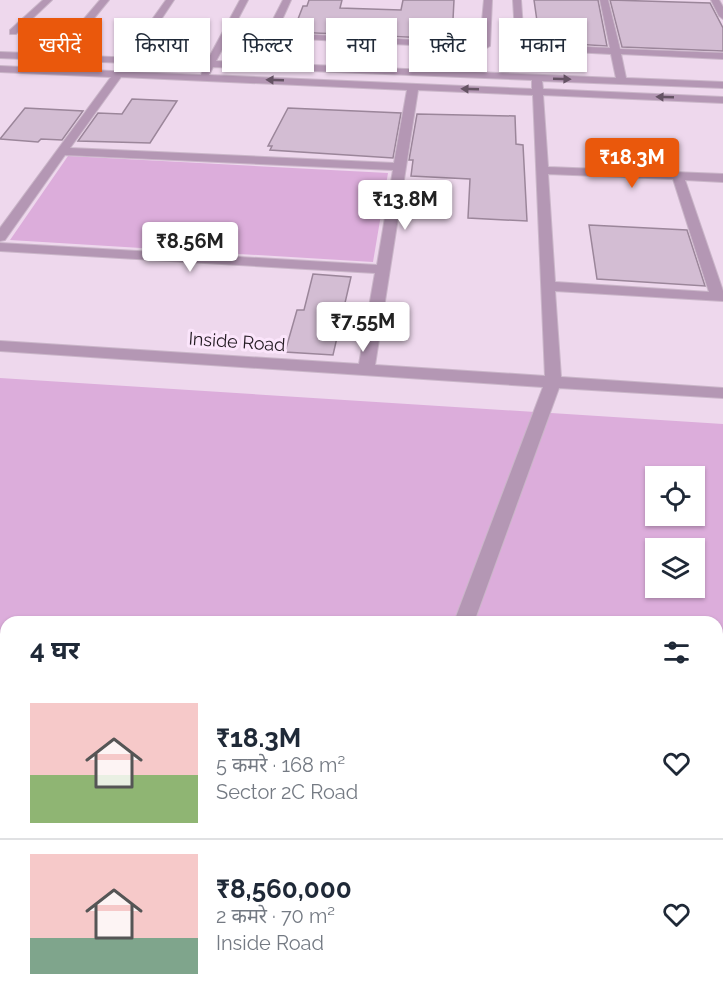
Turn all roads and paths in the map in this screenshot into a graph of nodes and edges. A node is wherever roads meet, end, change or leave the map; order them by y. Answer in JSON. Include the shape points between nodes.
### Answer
{"nodes":[{"id":1,"x":48,"y":0,"type":"edge"},
{"id":2,"x":105,"y":0,"type":"edge"},
{"id":3,"x":170,"y":0,"type":"edge"},
{"id":4,"x":244,"y":0,"type":"edge"},
{"id":5,"x":287,"y":0,"type":"edge"},
{"id":6,"x":488,"y":0,"type":"edge"},
{"id":7,"x":517,"y":0,"type":"edge"},
{"id":8,"x":604,"y":0,"type":"edge"},
{"id":9,"x":715,"y":0,"type":"edge"},
{"id":10,"x":723,"y":16,"type":"edge"},
{"id":11,"x":90,"y":18,"type":"edge"},
{"id":12,"x":157,"y":18,"type":"edge"},
{"id":13,"x":487,"y":18,"type":"edge"},
{"id":14,"x":13,"y":32,"type":"dead end"},
{"id":15,"x":409,"y":42,"type":"edge"},
{"id":16,"x":615,"y":51,"type":"junction"},
{"id":17,"x":0,"y":55,"type":"edge"},
{"id":18,"x":18,"y":56,"type":"edge"},
{"id":19,"x":723,"y":56,"type":"edge"},
{"id":20,"x":210,"y":64,"type":"joint"},
{"id":21,"x":1,"y":70,"type":"edge"},
{"id":22,"x":205,"y":72,"type":"edge"},
{"id":23,"x":483,"y":72,"type":"edge"},
{"id":24,"x":118,"y":74,"type":"junction"},
{"id":25,"x":483,"y":75,"type":"junction"},
{"id":26,"x":202,"y":77,"type":"junction"},
{"id":27,"x":537,"y":78,"type":"junction"},
{"id":28,"x":622,"y":81,"type":"junction"},
{"id":29,"x":413,"y":86,"type":"junction"},
{"id":30,"x":723,"y":86,"type":"edge"},
{"id":31,"x":537,"y":92,"type":"junction"},
{"id":32,"x":723,"y":99,"type":"edge"},
{"id":33,"x":62,"y":152,"type":"junction"},
{"id":34,"x":399,"y":167,"type":"junction"},
{"id":35,"x":542,"y":170,"type":"junction"},
{"id":36,"x":678,"y":176,"type":"junction"},
{"id":37,"x":723,"y":178,"type":"edge"},
{"id":38,"x":0,"y":237,"type":"edge"},
{"id":39,"x":0,"y":247,"type":"edge"},
{"id":40,"x":382,"y":269,"type":"junction"},
{"id":41,"x":548,"y":286,"type":"junction"},
{"id":42,"x":721,"y":297,"type":"edge"},
{"id":43,"x":0,"y":346,"type":"edge"},
{"id":44,"x":366,"y":370,"type":"junction"},
{"id":45,"x":553,"y":382,"type":"junction"},
{"id":46,"x":723,"y":393,"type":"edge"},
{"id":47,"x":466,"y":616,"type":"edge"}],
"edges":[{"from":1,"to":14,"type":"street"},
{"from":2,"to":11,"type":"street"},
{"from":3,"to":12,"type":"street"},
{"from":4,"to":20,"type":"street"},
{"from":5,"to":15,"type":"street","via":[[270,35]]},
{"from":6,"to":13,"type":"street"},
{"from":7,"to":16,"type":"street","via":[[519,47]]},
{"from":8,"to":16,"type":"street"},
{"from":9,"to":10,"type":"street"},
{"from":16,"to":19,"type":"street"},
{"from":16,"to":28,"type":"street"},
{"from":17,"to":18,"type":"street"},
{"from":20,"to":25,"type":"street"},
{"from":21,"to":24,"type":"street"},
{"from":22,"to":26,"type":"street"},
{"from":23,"to":25,"type":"street"},
{"from":24,"to":26,"type":"street"},
{"from":24,"to":33,"type":"street"},
{"from":25,"to":27,"type":"street"},
{"from":29,"to":26,"type":"street","one_way":true},
{"from":27,"to":28,"type":"street","one_way":true},
{"from":27,"to":31,"type":"street"},
{"from":28,"to":30,"type":"street"},
{"from":31,"to":29,"type":"street","one_way":true},
{"from":29,"to":34,"type":"street"},
{"from":32,"to":31,"type":"street","one_way":true},
{"from":31,"to":35,"type":"street"},
{"from":33,"to":34,"type":"street"},
{"from":33,"to":38,"type":"street"},
{"from":34,"to":40,"type":"street"},
{"from":35,"to":36,"type":"street"},
{"from":35,"to":41,"type":"street"},
{"from":36,"to":37,"type":"street"},
{"from":36,"to":42,"type":"street"},
{"from":39,"to":40,"type":"street"},
{"from":40,"to":44,"type":"street"},
{"from":41,"to":42,"type":"street"},
{"from":41,"to":45,"type":"street"},
{"from":43,"to":44,"type":"street","name":"Inside Road"},
{"from":44,"to":45,"type":"street","name":"Inside Road"},
{"from":45,"to":46,"type":"street","name":"Inside Road"},
{"from":45,"to":47,"type":"street"}]}
